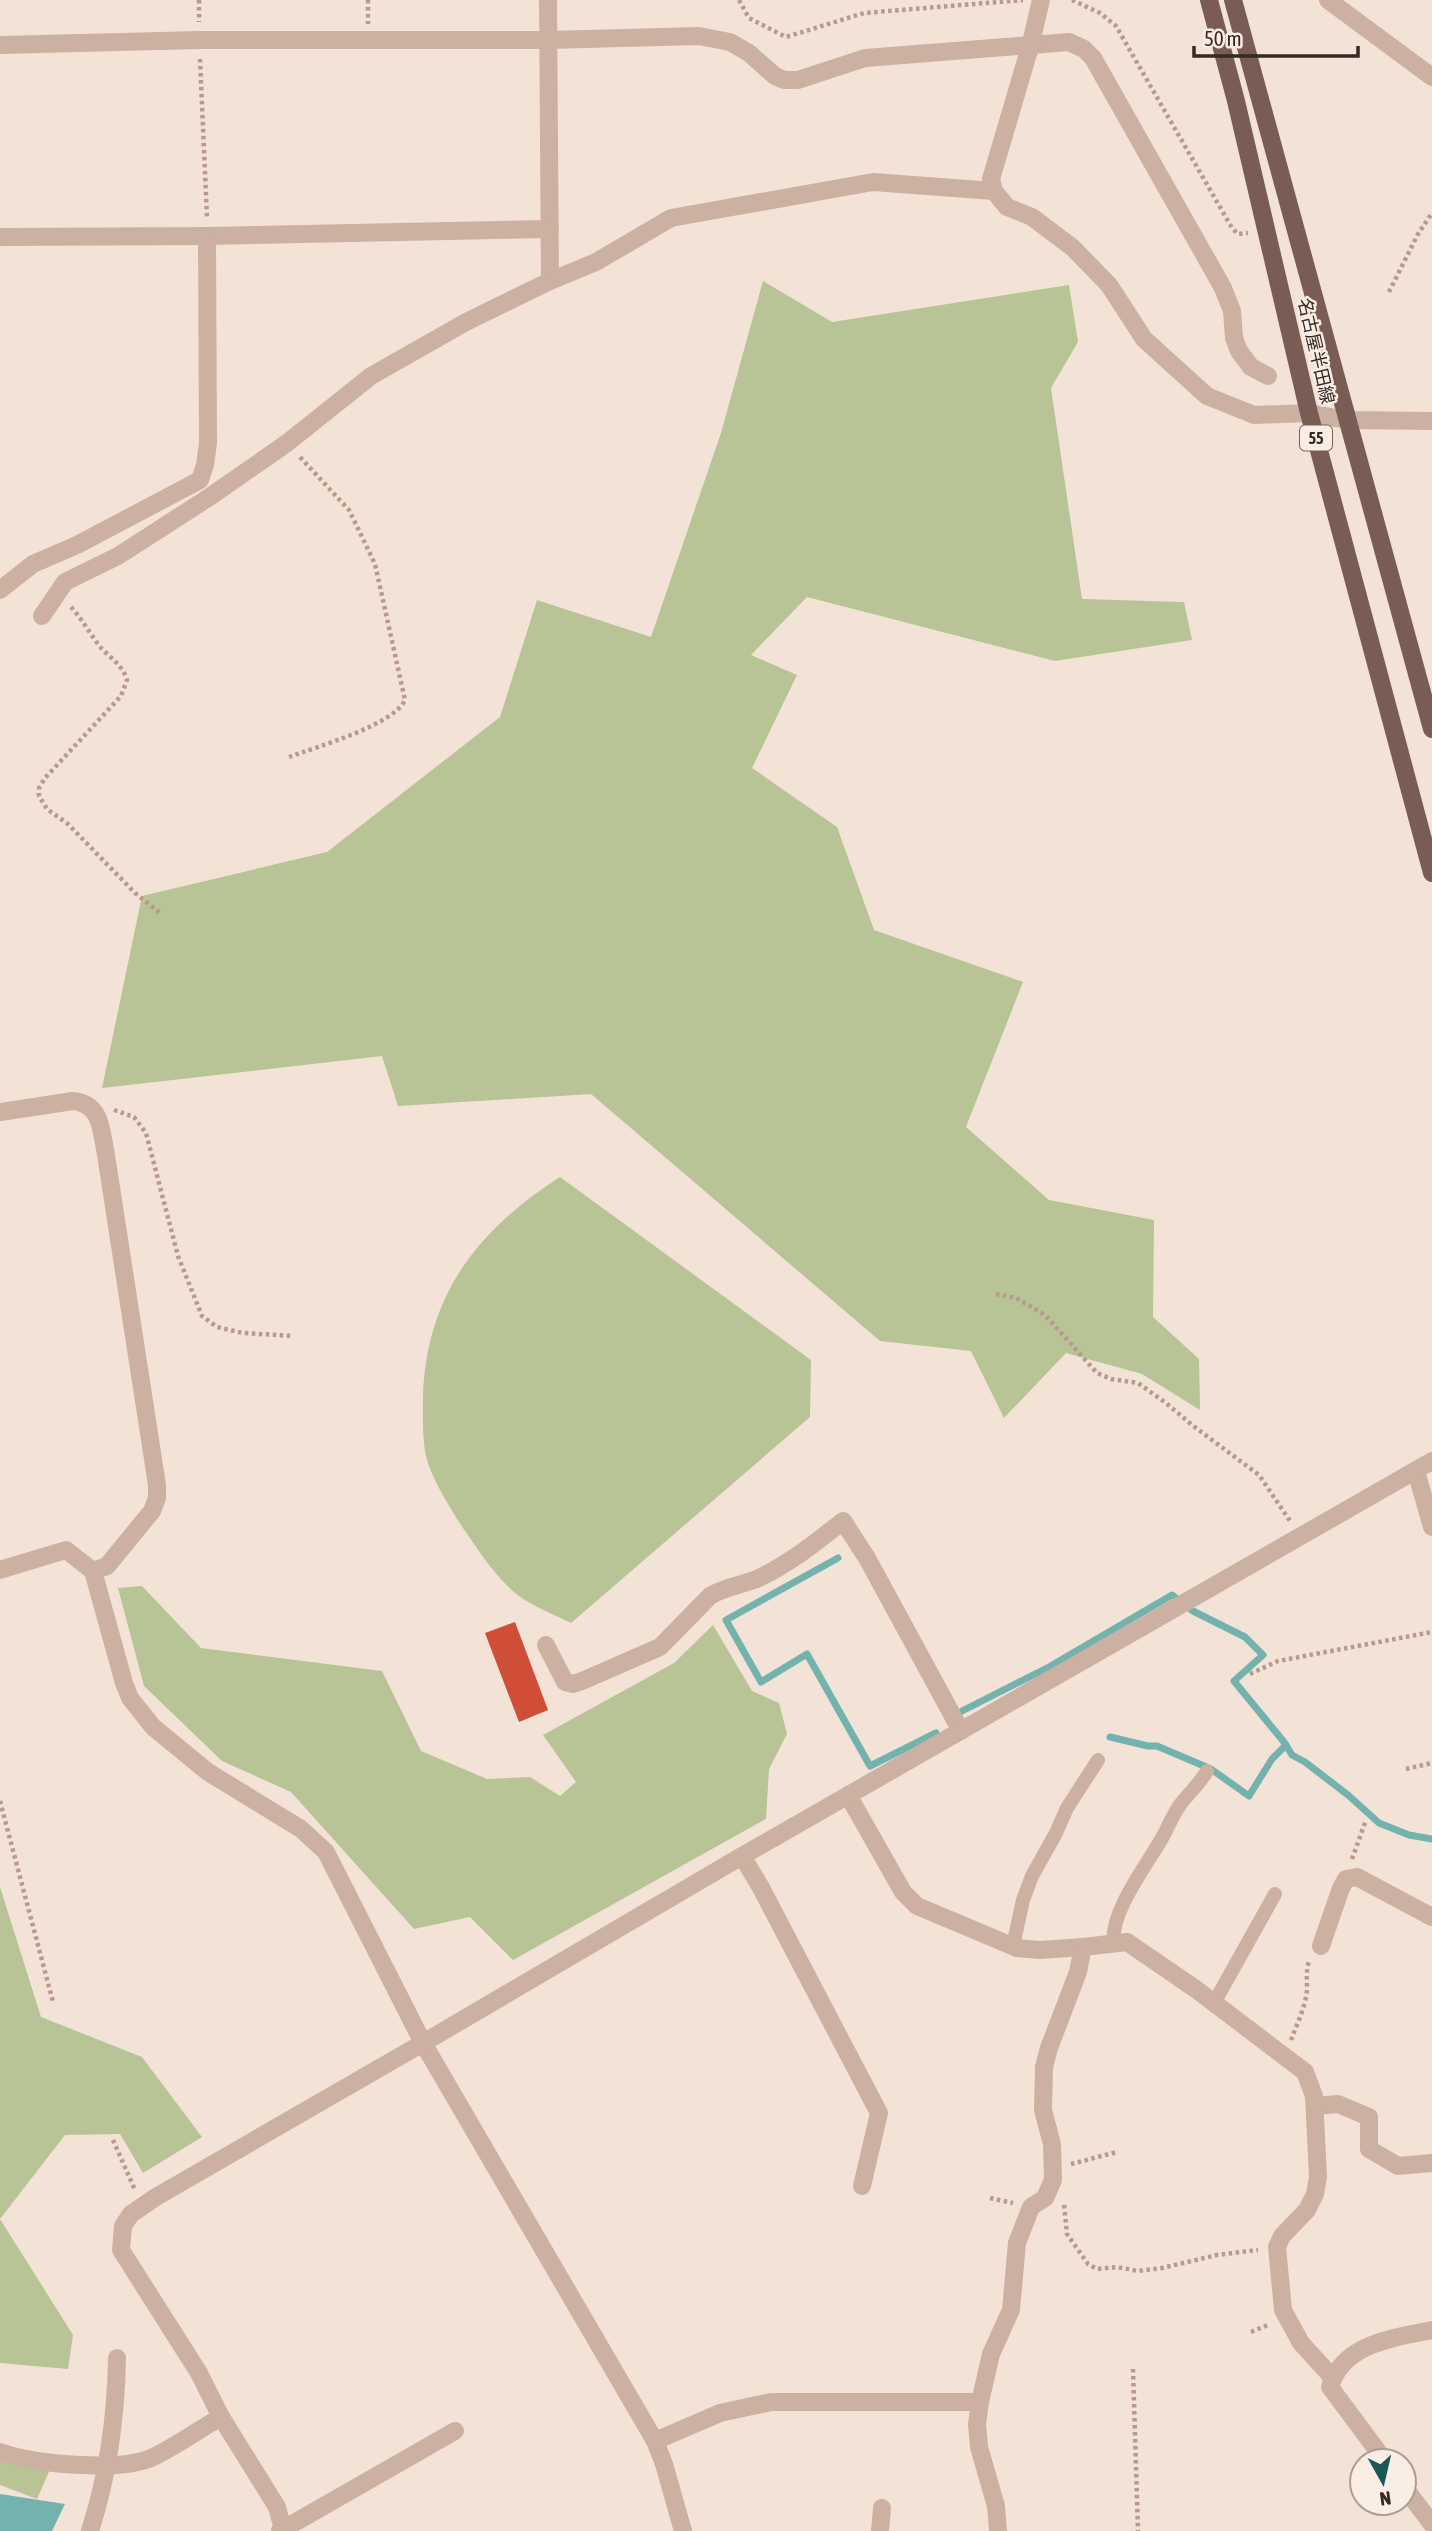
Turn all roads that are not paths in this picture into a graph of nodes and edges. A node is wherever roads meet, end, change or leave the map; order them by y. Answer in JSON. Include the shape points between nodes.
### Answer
{"nodes":[{"id":1,"x":548,"y":0,"type":"edge"},
{"id":2,"x":1041,"y":0,"type":"edge"},
{"id":3,"x":1209,"y":0,"type":"edge"},
{"id":4,"x":1233,"y":0,"type":"edge"},
{"id":5,"x":1328,"y":0,"type":"edge"},
{"id":6,"x":548,"y":40,"type":"junction"},
{"id":7,"x":0,"y":45,"type":"edge"},
{"id":8,"x":1030,"y":47,"type":"junction"},
{"id":9,"x":1432,"y":77,"type":"edge"},
{"id":10,"x":994,"y":191,"type":"junction"},
{"id":11,"x":550,"y":229,"type":"junction"},
{"id":12,"x":207,"y":236,"type":"junction"},
{"id":13,"x":0,"y":237,"type":"edge"},
{"id":14,"x":550,"y":281,"type":"junction"},
{"id":15,"x":1268,"y":376,"type":"dead end"},
{"id":16,"x":1309,"y":413,"type":"junction"},
{"id":17,"x":1347,"y":420,"type":"junction"},
{"id":18,"x":1432,"y":421,"type":"edge"},
{"id":19,"x":0,"y":590,"type":"edge"},
{"id":20,"x":42,"y":616,"type":"dead end"},
{"id":21,"x":1432,"y":729,"type":"edge"},
{"id":22,"x":1432,"y":873,"type":"edge"},
{"id":23,"x":0,"y":1112,"type":"edge"},
{"id":24,"x":1432,"y":1461,"type":"edge"},
{"id":25,"x":1416,"y":1471,"type":"junction"},
{"id":26,"x":1432,"y":1527,"type":"edge"},
{"id":27,"x":0,"y":1570,"type":"edge"},
{"id":28,"x":93,"y":1571,"type":"junction"},
{"id":29,"x":546,"y":1645,"type":"dead end"},
{"id":30,"x":961,"y":1731,"type":"junction"},
{"id":31,"x":1097,"y":1760,"type":"dead end"},
{"id":32,"x":1207,"y":1771,"type":"dead end"},
{"id":33,"x":848,"y":1795,"type":"junction"},
{"id":34,"x":742,"y":1856,"type":"junction"},
{"id":35,"x":1275,"y":1895,"type":"dead end"},
{"id":36,"x":1432,"y":1917,"type":"edge"},
{"id":37,"x":1114,"y":1944,"type":"junction"},
{"id":38,"x":1013,"y":1946,"type":"junction"},
{"id":39,"x":1321,"y":1946,"type":"road end"},
{"id":40,"x":1083,"y":1947,"type":"junction"},
{"id":41,"x":1214,"y":2003,"type":"junction"},
{"id":42,"x":423,"y":2043,"type":"junction"},
{"id":43,"x":1315,"y":2106,"type":"junction"},
{"id":44,"x":1432,"y":2163,"type":"edge"},
{"id":45,"x":862,"y":2186,"type":"dead end"},
{"id":46,"x":1432,"y":2330,"type":"edge"},
{"id":47,"x":117,"y":2358,"type":"dead end"},
{"id":48,"x":1332,"y":2378,"type":"junction"},
{"id":49,"x":979,"y":2402,"type":"junction"},
{"id":50,"x":221,"y":2417,"type":"junction"},
{"id":51,"x":455,"y":2431,"type":"dead end"},
{"id":52,"x":655,"y":2441,"type":"junction"},
{"id":53,"x":1374,"y":2447,"type":"edge"},
{"id":54,"x":0,"y":2452,"type":"edge"},
{"id":55,"x":108,"y":2464,"type":"junction"},
{"id":56,"x":1418,"y":2506,"type":"edge"},
{"id":57,"x":882,"y":2508,"type":"dead end"},
{"id":58,"x":1432,"y":2524,"type":"edge"},
{"id":59,"x":281,"y":2530,"type":"edge"},
{"id":60,"x":90,"y":2531,"type":"edge"},
{"id":61,"x":683,"y":2531,"type":"edge"},
{"id":62,"x":880,"y":2531,"type":"edge"},
{"id":63,"x":998,"y":2531,"type":"edge"}],
"edges":[{"from":1,"to":6,"type":"street"},
{"from":2,"to":8,"type":"street"},
{"from":3,"to":16,"type":"main road","name":"名古屋半田線","number":"55"},
{"from":4,"to":17,"type":"main road","name":"名古屋半田線","number":"55"},
{"from":5,"to":9,"type":"street"},
{"from":6,"to":7,"type":"street"},
{"from":6,"to":8,"type":"street","via":[[720,39],[749,53],[784,80],[798,80],[865,58]]},
{"from":6,"to":11,"type":"street"},
{"from":8,"to":10,"type":"street","via":[[991,179]]},
{"from":8,"to":15,"type":"street","via":[[1069,42],[1093,58],[1223,288],[1238,351],[1251,367]]},
{"from":10,"to":14,"type":"street","via":[[873,181],[671,218],[596,262]]},
{"from":10,"to":16,"type":"street","via":[[1007,207],[1032,217],[1073,247],[1109,285],[1144,339],[1207,397],[1254,415]]},
{"from":11,"to":12,"type":"street"},
{"from":11,"to":14,"type":"street"},
{"from":12,"to":13,"type":"street"},
{"from":12,"to":19,"type":"street","via":[[208,443],[200,480],[33,565]]},
{"from":14,"to":20,"type":"street","via":[[371,376],[287,443],[153,535],[65,582]]},
{"from":16,"to":17,"type":"street"},
{"from":16,"to":22,"type":"main road","name":"名古屋半田線","number":"55"},
{"from":17,"to":18,"type":"street"},
{"from":17,"to":21,"type":"main road","name":"名古屋半田線","number":"55"},
{"from":23,"to":28,"type":"street","via":[[85,1102],[97,1113],[106,1155],[158,1485],[152,1511],[107,1566]]},
{"from":24,"to":25,"type":"street"},
{"from":25,"to":26,"type":"street"},
{"from":25,"to":30,"type":"street"},
{"from":27,"to":28,"type":"street","via":[[66,1550]]},
{"from":28,"to":42,"type":"street","via":[[130,1698],[153,1727],[208,1772],[301,1829],[326,1852]]},
{"from":29,"to":30,"type":"street","via":[[565,1682],[582,1681],[660,1647],[710,1595],[764,1576],[808,1550],[843,1521]]},
{"from":30,"to":33,"type":"street"},
{"from":31,"to":38,"type":"lane","via":[[1032,1876]]},
{"from":32,"to":37,"type":"lane","via":[[1137,1876],[1112,1933]]},
{"from":33,"to":34,"type":"street"},
{"from":33,"to":38,"type":"street","via":[[903,1892],[917,1906]]},
{"from":34,"to":42,"type":"street"},
{"from":34,"to":45,"type":"street","via":[[879,2113]]},
{"from":35,"to":41,"type":"lane"},
{"from":36,"to":39,"type":"street","via":[[1357,1877],[1346,1879]]},
{"from":37,"to":40,"type":"street"},
{"from":37,"to":41,"type":"street","via":[[1127,1942]]},
{"from":38,"to":40,"type":"street","via":[[1040,1950]]},
{"from":40,"to":49,"type":"street","via":[[1044,2067],[1043,2110],[1054,2174],[1045,2198],[1031,2207],[1017,2243],[1011,2310],[991,2354]]},
{"from":41,"to":43,"type":"street","via":[[1305,2072]]},
{"from":42,"to":50,"type":"street","via":[[143,2206],[123,2226],[121,2250],[199,2373]]},
{"from":42,"to":52,"type":"street"},
{"from":43,"to":44,"type":"street","via":[[1338,2104],[1369,2117],[1369,2149],[1398,2166]]},
{"from":43,"to":48,"type":"street","via":[[1315,2194],[1276,2247],[1283,2310],[1301,2343]]},
{"from":46,"to":48,"type":"street","via":[[1370,2344],[1351,2356]]},
{"from":47,"to":55,"type":"street"},
{"from":48,"to":53,"type":"street","via":[[1329,2387]]},
{"from":49,"to":52,"type":"street","via":[[771,2402],[720,2413]]},
{"from":49,"to":63,"type":"street","via":[[979,2447],[996,2506]]},
{"from":50,"to":55,"type":"street","via":[[149,2459]]},
{"from":50,"to":59,"type":"street","via":[[277,2507]]},
{"from":51,"to":59,"type":"street"},
{"from":52,"to":61,"type":"street"},
{"from":54,"to":55,"type":"street","via":[[46,2462]]},
{"from":55,"to":60,"type":"street"},
{"from":56,"to":58,"type":"street"},
{"from":57,"to":62,"type":"street"}]}
